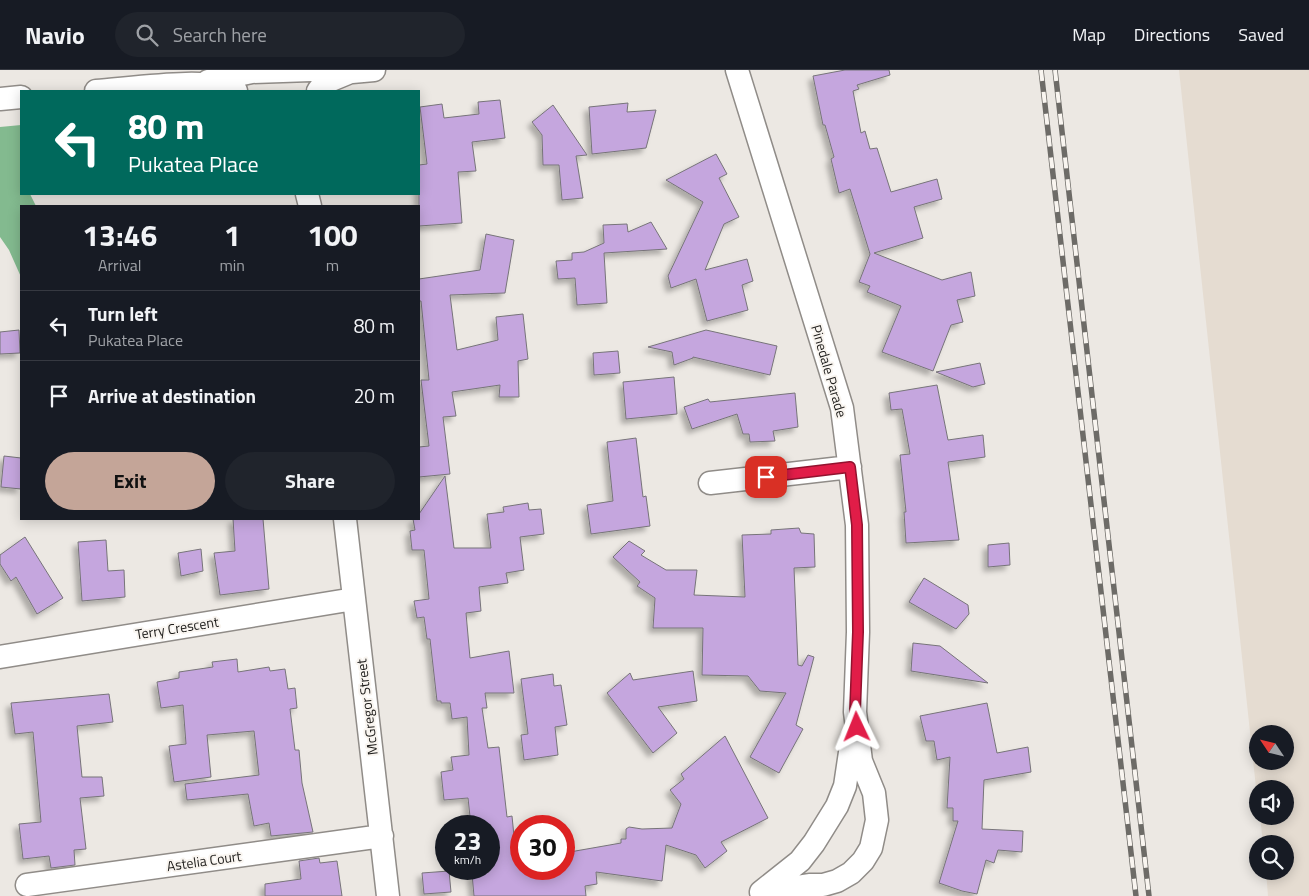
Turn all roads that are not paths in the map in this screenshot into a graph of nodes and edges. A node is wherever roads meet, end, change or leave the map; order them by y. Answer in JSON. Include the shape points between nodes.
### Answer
{"nodes":[{"id":1,"x":311,"y":70,"type":"edge"},
{"id":2,"x":320,"y":70,"type":"edge"},
{"id":3,"x":737,"y":70,"type":"edge"},
{"id":4,"x":363,"y":71,"type":"edge"},
{"id":5,"x":198,"y":83,"type":"junction"},
{"id":6,"x":109,"y":90,"type":"edge"},
{"id":7,"x":234,"y":90,"type":"edge"},
{"id":8,"x":319,"y":90,"type":"edge"},
{"id":9,"x":20,"y":97,"type":"edge"},
{"id":10,"x":0,"y":99,"type":"edge"},
{"id":11,"x":850,"y":467,"type":"junction"},
{"id":12,"x":710,"y":483,"type":"dead end"},
{"id":13,"x":345,"y":520,"type":"edge"},
{"id":14,"x":354,"y":599,"type":"junction"},
{"id":15,"x":0,"y":657,"type":"edge"},
{"id":16,"x":855,"y":712,"type":"junction"},
{"id":17,"x":382,"y":836,"type":"junction"},
{"id":18,"x":27,"y":885,"type":"dead end"},
{"id":19,"x":388,"y":896,"type":"edge"},
{"id":20,"x":756,"y":896,"type":"edge"},
{"id":21,"x":762,"y":896,"type":"edge"}],
"edges":[{"from":1,"to":5,"type":"street","via":[[252,72]]},
{"from":2,"to":4,"type":"street"},
{"from":3,"to":11,"type":"street","name":"Pinedale Parade","via":[[842,408]]},
{"from":4,"to":8,"type":"street","via":[[337,76]]},
{"from":5,"to":6,"type":"street"},
{"from":5,"to":7,"type":"street"},
{"from":9,"to":10,"type":"street"},
{"from":11,"to":12,"type":"street"},
{"from":11,"to":16,"type":"street","name":"Pinedale Parade","via":[[857,525]]},
{"from":13,"to":14,"type":"street","name":"McGregor Street"},
{"from":14,"to":15,"type":"street","name":"Terry Crescent"},
{"from":14,"to":17,"type":"street","name":"McGregor Street"},
{"from":16,"to":20,"type":"street","name":"Pinedale Parade","via":[[845,786],[837,806],[800,861]]},
{"from":16,"to":21,"type":"street","name":"Pinedale Parade","via":[[861,761],[876,805],[877,820],[871,848],[851,872],[837,881],[777,890]]},
{"from":17,"to":18,"type":"street","name":"Astelia Court"},
{"from":17,"to":19,"type":"street","name":"McGregor Street"}]}
